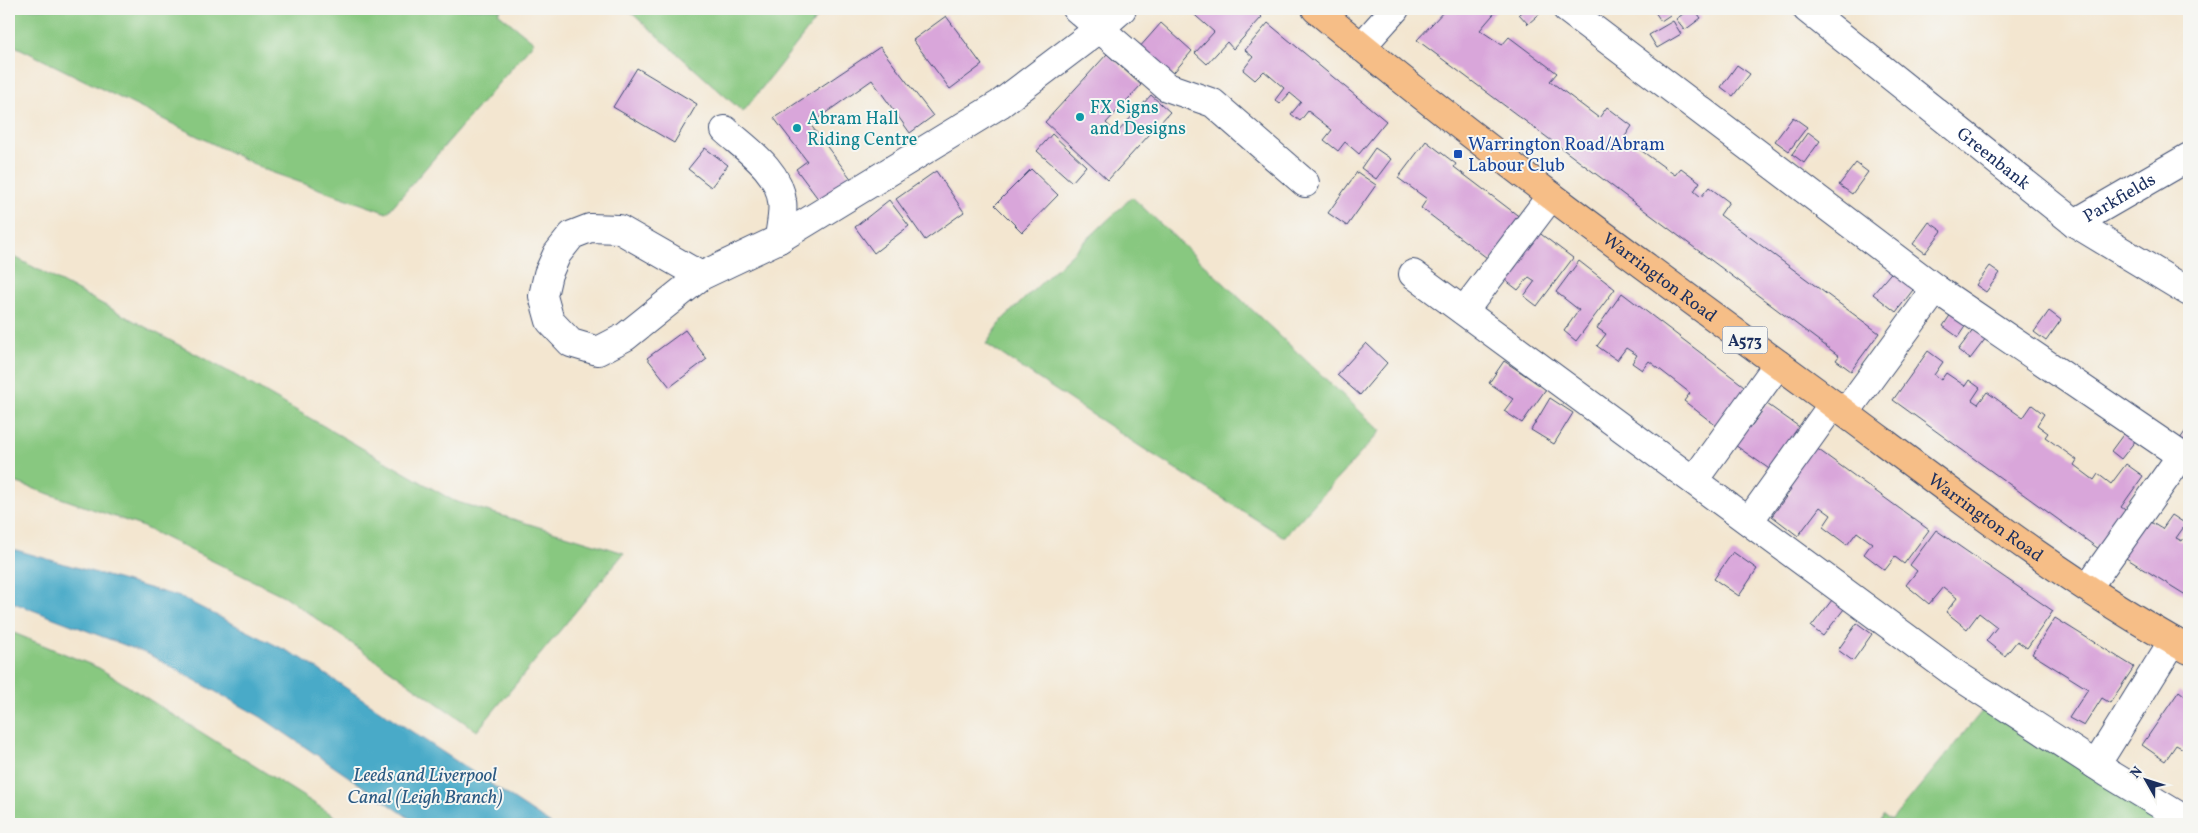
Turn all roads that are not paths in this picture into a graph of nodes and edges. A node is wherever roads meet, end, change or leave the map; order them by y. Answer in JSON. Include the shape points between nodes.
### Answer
{"nodes":[{"id":1,"x":1077,"y":9,"type":"edge"},
{"id":2,"x":1122,"y":9,"type":"edge"},
{"id":3,"x":1316,"y":9,"type":"edge"},
{"id":4,"x":1395,"y":9,"type":"edge"},
{"id":5,"x":1567,"y":9,"type":"edge"},
{"id":6,"x":1807,"y":9,"type":"edge"},
{"id":7,"x":1099,"y":29,"type":"junction"},
{"id":8,"x":1361,"y":47,"type":"junction"},
{"id":9,"x":725,"y":130,"type":"dead end"},
{"id":10,"x":2189,"y":157,"type":"edge"},
{"id":11,"x":1305,"y":183,"type":"dead end"},
{"id":12,"x":1551,"y":196,"type":"junction"},
{"id":13,"x":2075,"y":223,"type":"junction"},
{"id":14,"x":779,"y":239,"type":"junction"},
{"id":15,"x":1413,"y":274,"type":"dead end"},
{"id":16,"x":701,"y":276,"type":"junction"},
{"id":17,"x":1936,"y":289,"type":"junction"},
{"id":18,"x":2189,"y":292,"type":"edge"},
{"id":19,"x":1464,"y":311,"type":"junction"},
{"id":20,"x":1778,"y":364,"type":"junction"},
{"id":21,"x":1839,"y":409,"type":"junction"},
{"id":22,"x":2185,"y":458,"type":"edge"},
{"id":23,"x":1694,"y":480,"type":"junction"},
{"id":24,"x":1749,"y":521,"type":"junction"},
{"id":25,"x":2088,"y":587,"type":"junction"},
{"id":26,"x":2181,"y":645,"type":"edge"},
{"id":27,"x":2096,"y":765,"type":"junction"},
{"id":28,"x":2189,"y":822,"type":"edge"}],
"edges":[{"from":1,"to":7,"type":"street"},
{"from":2,"to":7,"type":"street"},
{"from":3,"to":8,"type":"main road","name":"Warrington Road","number":"A573"},
{"from":4,"to":8,"type":"street"},
{"from":5,"to":17,"type":"street"},
{"from":6,"to":13,"type":"street","name":"Greenbank"},
{"from":7,"to":11,"type":"street","via":[[1167,87],[1213,104]]},
{"from":7,"to":14,"type":"street","via":[[1000,104]]},
{"from":8,"to":12,"type":"main road","name":"Warrington Road","number":"A573"},
{"from":9,"to":14,"type":"street","via":[[774,176],[782,200]]},
{"from":10,"to":13,"type":"street","name":"Parkfields"},
{"from":12,"to":19,"type":"street"},
{"from":12,"to":20,"type":"main road","name":"Warrington Road","number":"A573"},
{"from":13,"to":18,"type":"street","name":"Greenbank"},
{"from":14,"to":16,"type":"street"},
{"from":15,"to":19,"type":"street"},
{"from":16,"to":16,"type":"street","via":[[624,337],[598,351],[571,343],[550,321],[543,296],[557,254],[572,235],[590,228],[618,229]]},
{"from":17,"to":21,"type":"street"},
{"from":17,"to":22,"type":"street"},
{"from":19,"to":23,"type":"street"},
{"from":20,"to":21,"type":"main road","name":"Warrington Road","number":"A573"},
{"from":20,"to":23,"type":"street"},
{"from":21,"to":24,"type":"street"},
{"from":21,"to":25,"type":"main road","name":"Warrington Road","number":"A573","via":[[2054,566]]},
{"from":22,"to":25,"type":"street"},
{"from":23,"to":24,"type":"street"},
{"from":24,"to":27,"type":"street","via":[[1957,675]]},
{"from":25,"to":26,"type":"main road","name":"Warrington Road","number":"A573"},
{"from":26,"to":27,"type":"street"},
{"from":27,"to":28,"type":"street"}]}
